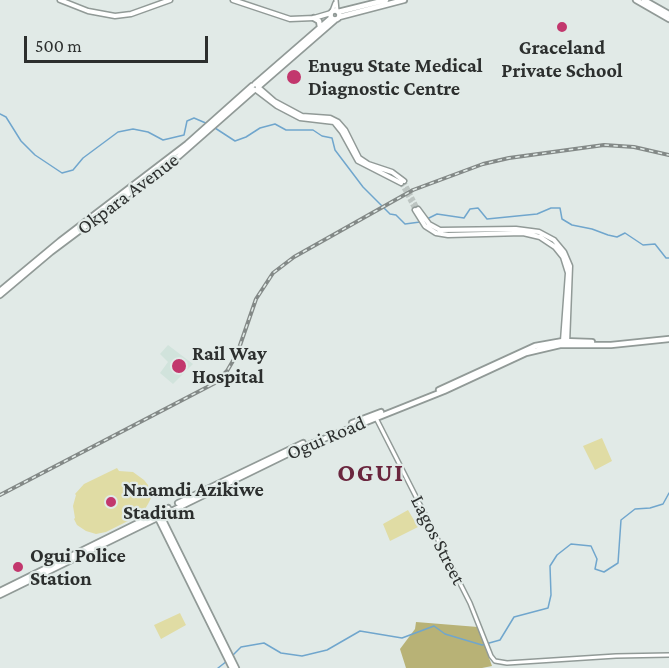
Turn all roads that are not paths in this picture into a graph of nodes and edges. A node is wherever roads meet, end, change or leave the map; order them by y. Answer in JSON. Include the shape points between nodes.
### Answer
{"nodes":[{"id":1,"x":60,"y":0,"type":"edge"},
{"id":2,"x":170,"y":0,"type":"edge"},
{"id":3,"x":233,"y":0,"type":"edge"},
{"id":4,"x":404,"y":0,"type":"edge"},
{"id":5,"x":636,"y":0,"type":"edge"},
{"id":6,"x":644,"y":0,"type":"edge"},
{"id":7,"x":389,"y":1,"type":"edge"},
{"id":8,"x":652,"y":4,"type":"edge"},
{"id":9,"x":335,"y":12,"type":"edge"},
{"id":10,"x":669,"y":17,"type":"edge"},
{"id":11,"x":315,"y":18,"type":"junction"},
{"id":12,"x":320,"y":28,"type":"junction"},
{"id":13,"x":299,"y":49,"type":"junction"},
{"id":14,"x":255,"y":87,"type":"junction"},
{"id":15,"x":403,"y":182,"type":"tunnel mouth"},
{"id":16,"x":108,"y":207,"type":"junction"},
{"id":17,"x":416,"y":209,"type":"tunnel mouth"},
{"id":18,"x":0,"y":291,"type":"edge"},
{"id":19,"x":0,"y":296,"type":"edge"},
{"id":20,"x":669,"y":337,"type":"edge"},
{"id":21,"x":565,"y":343,"type":"junction"},
{"id":22,"x":375,"y":416,"type":"junction"},
{"id":23,"x":158,"y":515,"type":"junction"},
{"id":24,"x":162,"y":522,"type":"junction"},
{"id":25,"x":0,"y":593,"type":"edge"},
{"id":26,"x":669,"y":655,"type":"edge"},
{"id":27,"x":233,"y":666,"type":"edge"}],
"edges":[{"from":1,"to":2,"type":"main road","via":[[115,16]]},
{"from":3,"to":11,"type":"main road","via":[[283,18]]},
{"from":4,"to":7,"type":"main road"},
{"from":5,"to":8,"type":"main road"},
{"from":6,"to":8,"type":"main road"},
{"from":7,"to":9,"type":"main road"},
{"from":7,"to":9,"type":"main road"},
{"from":8,"to":10,"type":"main road"},
{"from":9,"to":11,"type":"main road"},
{"from":9,"to":12,"type":"main road","name":"Okpara Avenue"},
{"from":9,"to":13,"type":"main road","name":"Okpara Avenue"},
{"from":11,"to":12,"type":"main road"},
{"from":12,"to":13,"type":"main road","name":"Okpara Avenue"},
{"from":13,"to":14,"type":"main road","name":"Okpara Avenue"},
{"from":14,"to":15,"type":"main road","via":[[277,106],[300,118],[334,122],[358,161]]},
{"from":14,"to":16,"type":"main road","name":"Okpara Avenue","via":[[212,126]]},
{"from":16,"to":18,"type":"main road","name":"Okpara Avenue","via":[[36,259]]},
{"from":16,"to":19,"type":"main road","name":"Okpara Avenue"},
{"from":17,"to":21,"type":"main road","via":[[423,221],[440,230],[516,229],[539,232],[554,240],[570,266]]},
{"from":20,"to":21,"type":"main road","name":"Ogui Road"},
{"from":21,"to":22,"type":"main road","name":"Ogui Road","via":[[535,346]]},
{"from":22,"to":23,"type":"main road","name":"Ogui Road","via":[[278,454]]},
{"from":22,"to":26,"type":"street","name":"Lagos Street","via":[[470,603],[493,660]]},
{"from":23,"to":24,"type":"main road"},
{"from":23,"to":24,"type":"main road"},
{"from":23,"to":25,"type":"main road","name":"Ogui Road"},
{"from":24,"to":27,"type":"main road"}]}
